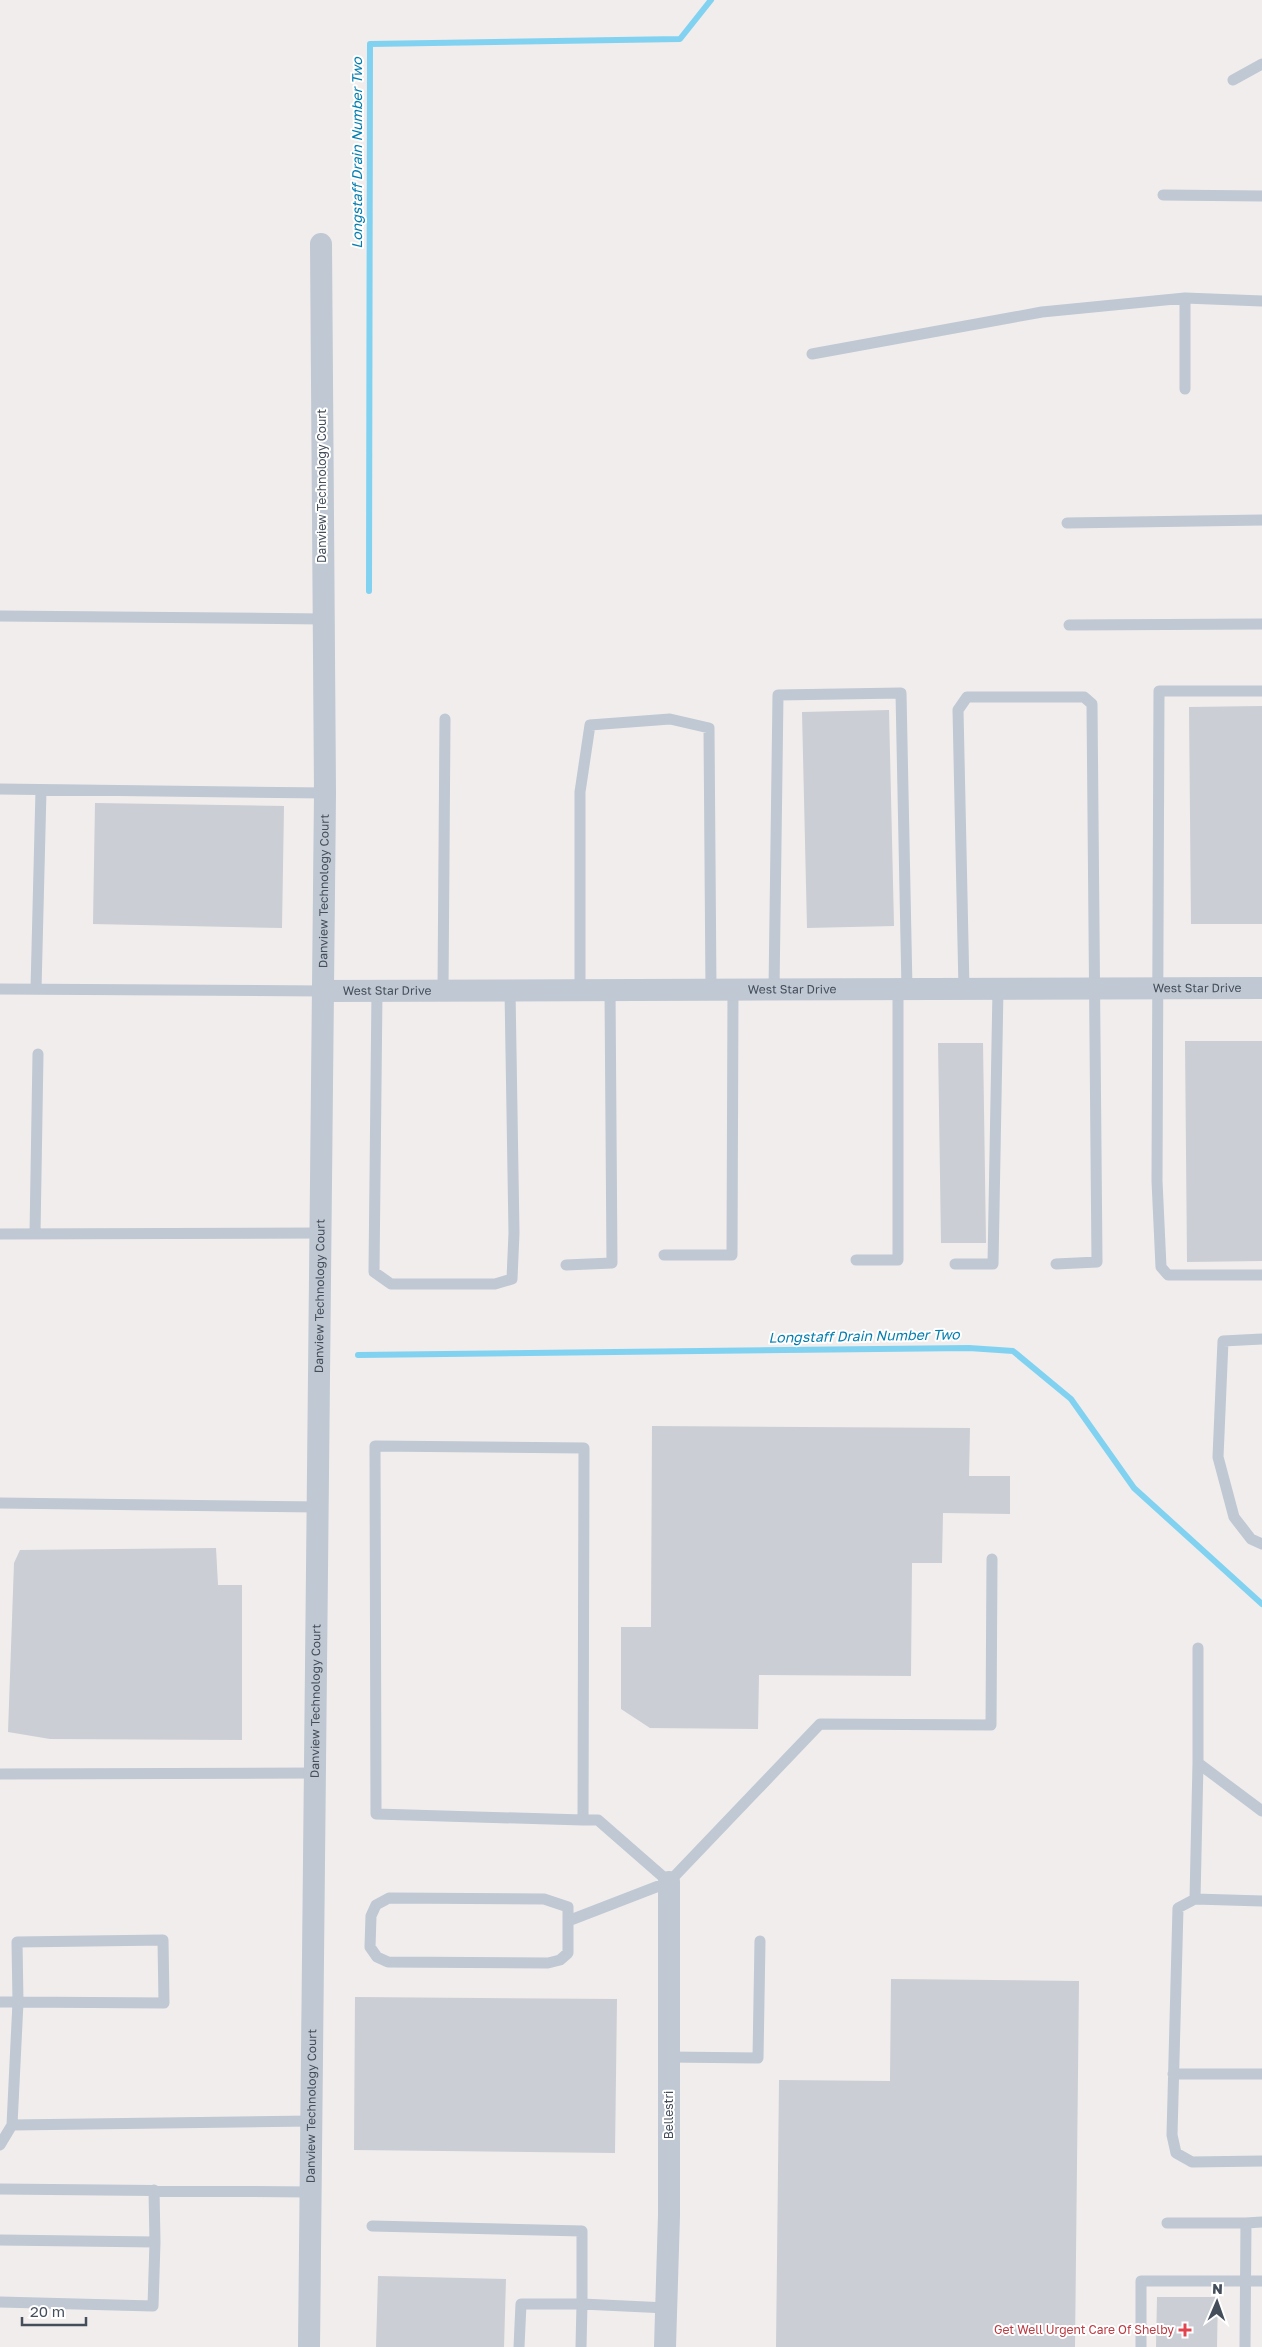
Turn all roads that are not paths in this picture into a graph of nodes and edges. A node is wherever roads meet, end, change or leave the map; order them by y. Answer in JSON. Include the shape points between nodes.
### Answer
{"nodes":[{"id":1,"x":1262,"y":64,"type":"edge"},
{"id":2,"x":1234,"y":80,"type":"dead end"},
{"id":3,"x":1163,"y":195,"type":"dead end"},
{"id":4,"x":1262,"y":196,"type":"edge"},
{"id":5,"x":321,"y":244,"type":"dead end"},
{"id":6,"x":1185,"y":298,"type":"junction"},
{"id":7,"x":1262,"y":300,"type":"edge"},
{"id":8,"x":812,"y":354,"type":"dead end"},
{"id":9,"x":1185,"y":390,"type":"dead end"},
{"id":10,"x":1262,"y":520,"type":"edge"},
{"id":11,"x":1067,"y":523,"type":"dead end"},
{"id":12,"x":0,"y":616,"type":"edge"},
{"id":13,"x":324,"y":619,"type":"junction"},
{"id":14,"x":1262,"y":624,"type":"edge"},
{"id":15,"x":1069,"y":625,"type":"dead end"},
{"id":16,"x":1262,"y":691,"type":"edge"},
{"id":17,"x":445,"y":719,"type":"dead end"},
{"id":18,"x":0,"y":789,"type":"edge"},
{"id":19,"x":41,"y":790,"type":"junction"},
{"id":20,"x":325,"y":794,"type":"junction"},
{"id":21,"x":1160,"y":988,"type":"junction"},
{"id":22,"x":1262,"y":988,"type":"edge"},
{"id":23,"x":0,"y":989,"type":"edge"},
{"id":24,"x":902,"y":989,"type":"junction"},
{"id":25,"x":964,"y":989,"type":"junction"},
{"id":26,"x":998,"y":989,"type":"junction"},
{"id":27,"x":1093,"y":989,"type":"junction"},
{"id":28,"x":36,"y":990,"type":"junction"},
{"id":29,"x":377,"y":990,"type":"junction"},
{"id":30,"x":443,"y":990,"type":"junction"},
{"id":31,"x":510,"y":990,"type":"junction"},
{"id":32,"x":580,"y":990,"type":"junction"},
{"id":33,"x":610,"y":990,"type":"junction"},
{"id":34,"x":711,"y":990,"type":"junction"},
{"id":35,"x":734,"y":990,"type":"junction"},
{"id":36,"x":774,"y":990,"type":"junction"},
{"id":37,"x":323,"y":991,"type":"junction"},
{"id":38,"x":38,"y":1054,"type":"dead end"},
{"id":39,"x":320,"y":1233,"type":"junction"},
{"id":40,"x":0,"y":1234,"type":"edge"},
{"id":41,"x":35,"y":1234,"type":"junction"},
{"id":42,"x":664,"y":1255,"type":"dead end"},
{"id":43,"x":856,"y":1260,"type":"dead end"},
{"id":44,"x":955,"y":1264,"type":"dead end"},
{"id":45,"x":1056,"y":1264,"type":"dead end"},
{"id":46,"x":566,"y":1265,"type":"dead end"},
{"id":47,"x":1262,"y":1275,"type":"edge"},
{"id":48,"x":1262,"y":1339,"type":"edge"},
{"id":49,"x":0,"y":1504,"type":"edge"},
{"id":50,"x":318,"y":1507,"type":"junction"},
{"id":51,"x":1262,"y":1544,"type":"edge"},
{"id":52,"x":992,"y":1559,"type":"dead end"},
{"id":53,"x":1198,"y":1648,"type":"dead end"},
{"id":54,"x":1198,"y":1763,"type":"junction"},
{"id":55,"x":315,"y":1773,"type":"junction"},
{"id":56,"x":0,"y":1774,"type":"edge"},
{"id":57,"x":1262,"y":1811,"type":"edge"},
{"id":58,"x":583,"y":1820,"type":"junction"},
{"id":59,"x":669,"y":1882,"type":"junction"},
{"id":60,"x":1195,"y":1899,"type":"junction"},
{"id":61,"x":1262,"y":1901,"type":"edge"},
{"id":62,"x":568,"y":1921,"type":"junction"},
{"id":63,"x":760,"y":1941,"type":"dead end"},
{"id":64,"x":0,"y":2002,"type":"edge"},
{"id":65,"x":18,"y":2002,"type":"junction"},
{"id":66,"x":669,"y":2057,"type":"junction"},
{"id":67,"x":1173,"y":2074,"type":"junction"},
{"id":68,"x":1262,"y":2074,"type":"edge"},
{"id":69,"x":311,"y":2121,"type":"junction"},
{"id":70,"x":12,"y":2125,"type":"junction"},
{"id":71,"x":0,"y":2145,"type":"edge"},
{"id":72,"x":1262,"y":2161,"type":"edge"},
{"id":73,"x":0,"y":2189,"type":"edge"},
{"id":74,"x":154,"y":2190,"type":"junction"},
{"id":75,"x":311,"y":2192,"type":"junction"},
{"id":76,"x":1246,"y":2222,"type":"junction"},
{"id":77,"x":1262,"y":2222,"type":"edge"},
{"id":78,"x":1168,"y":2223,"type":"dead end"},
{"id":79,"x":372,"y":2226,"type":"dead end"},
{"id":80,"x":0,"y":2240,"type":"edge"},
{"id":81,"x":155,"y":2242,"type":"junction"},
{"id":82,"x":1245,"y":2281,"type":"junction"},
{"id":83,"x":1262,"y":2281,"type":"edge"},
{"id":84,"x":0,"y":2302,"type":"edge"},
{"id":85,"x":582,"y":2304,"type":"junction"},
{"id":86,"x":667,"y":2308,"type":"junction"},
{"id":87,"x":309,"y":2347,"type":"edge"},
{"id":88,"x":519,"y":2347,"type":"edge"},
{"id":89,"x":581,"y":2347,"type":"edge"},
{"id":90,"x":665,"y":2347,"type":"edge"},
{"id":91,"x":1141,"y":2347,"type":"edge"},
{"id":92,"x":1245,"y":2347,"type":"edge"}],
"edges":[{"from":1,"to":2,"type":"lane"},
{"from":3,"to":4,"type":"lane"},
{"from":5,"to":13,"type":"street","name":"Danview Technology Court"},
{"from":6,"to":7,"type":"lane"},
{"from":6,"to":8,"type":"lane","via":[[1042,312]]},
{"from":6,"to":9,"type":"lane"},
{"from":10,"to":11,"type":"lane"},
{"from":12,"to":13,"type":"lane"},
{"from":13,"to":20,"type":"street","name":"Danview Technology Court"},
{"from":14,"to":15,"type":"lane"},
{"from":16,"to":21,"type":"lane","via":[[1159,691],[1157,926]]},
{"from":17,"to":30,"type":"lane"},
{"from":18,"to":19,"type":"lane"},
{"from":19,"to":20,"type":"lane"},
{"from":19,"to":28,"type":"lane"},
{"from":20,"to":37,"type":"street","name":"Danview Technology Court"},
{"from":21,"to":22,"type":"street","name":"West Star Drive"},
{"from":21,"to":27,"type":"street","name":"West Star Drive"},
{"from":21,"to":47,"type":"lane","via":[[1158,1181],[1161,1266],[1168,1275]]},
{"from":23,"to":28,"type":"lane"},
{"from":24,"to":25,"type":"street","name":"West Star Drive"},
{"from":24,"to":36,"type":"street","name":"West Star Drive"},
{"from":24,"to":36,"type":"lane","via":[[901,693],[778,695]]},
{"from":24,"to":43,"type":"lane","via":[[898,1260]]},
{"from":25,"to":26,"type":"street","name":"West Star Drive"},
{"from":25,"to":27,"type":"lane","via":[[958,710],[967,697],[1084,697],[1092,704]]},
{"from":26,"to":27,"type":"street","name":"West Star Drive"},
{"from":26,"to":44,"type":"lane","via":[[993,1264]]},
{"from":27,"to":45,"type":"lane","via":[[1097,1262]]},
{"from":28,"to":37,"type":"lane"},
{"from":29,"to":30,"type":"street","name":"West Star Drive"},
{"from":29,"to":31,"type":"lane","via":[[374,1272],[391,1284],[495,1284],[512,1279]]},
{"from":29,"to":37,"type":"street","name":"West Star Drive"},
{"from":30,"to":31,"type":"street","name":"West Star Drive"},
{"from":31,"to":32,"type":"street","name":"West Star Drive"},
{"from":32,"to":33,"type":"street","name":"West Star Drive"},
{"from":32,"to":34,"type":"lane","via":[[580,792],[590,725],[670,719],[710,728]]},
{"from":33,"to":34,"type":"street","name":"West Star Drive"},
{"from":33,"to":46,"type":"lane","via":[[612,1263]]},
{"from":34,"to":35,"type":"street","name":"West Star Drive"},
{"from":35,"to":36,"type":"street","name":"West Star Drive"},
{"from":35,"to":42,"type":"lane","via":[[732,1255]]},
{"from":37,"to":39,"type":"street","name":"Danview Technology Court"},
{"from":38,"to":41,"type":"lane"},
{"from":39,"to":41,"type":"lane"},
{"from":39,"to":50,"type":"street","name":"Danview Technology Court"},
{"from":40,"to":41,"type":"lane"},
{"from":48,"to":51,"type":"lane","via":[[1223,1341],[1218,1457],[1234,1517],[1251,1539]]},
{"from":49,"to":50,"type":"lane"},
{"from":50,"to":55,"type":"street","name":"Danview Technology Court"},
{"from":52,"to":59,"type":"lane","via":[[991,1725],[820,1724]]},
{"from":53,"to":54,"type":"lane"},
{"from":54,"to":57,"type":"lane"},
{"from":54,"to":60,"type":"lane"},
{"from":55,"to":56,"type":"lane"},
{"from":55,"to":69,"type":"street","name":"Danview Technology Court"},
{"from":58,"to":58,"type":"lane","via":[[376,1814],[375,1446],[584,1448]]},
{"from":58,"to":59,"type":"lane","via":[[598,1820]]},
{"from":59,"to":62,"type":"lane"},
{"from":59,"to":66,"type":"street","name":"Bellestri"},
{"from":60,"to":61,"type":"lane"},
{"from":60,"to":67,"type":"lane","via":[[1178,1908]]},
{"from":62,"to":62,"type":"lane","via":[[568,1907],[544,1899],[389,1898],[376,1905],[371,1916],[370,1947],[377,1957],[388,1962],[548,1963],[560,1960],[568,1953]]},
{"from":63,"to":66,"type":"lane","via":[[758,2058]]},
{"from":64,"to":65,"type":"lane"},
{"from":65,"to":65,"type":"lane","via":[[164,2003],[163,1940],[18,1942]]},
{"from":65,"to":70,"type":"lane"},
{"from":66,"to":86,"type":"street","name":"Bellestri"},
{"from":67,"to":68,"type":"lane"},
{"from":67,"to":72,"type":"lane","via":[[1172,2135],[1176,2153],[1192,2162]]},
{"from":69,"to":70,"type":"lane"},
{"from":69,"to":75,"type":"street","name":"Danview Technology Court"},
{"from":70,"to":71,"type":"lane"},
{"from":73,"to":74,"type":"lane"},
{"from":74,"to":75,"type":"lane"},
{"from":74,"to":81,"type":"lane"},
{"from":75,"to":87,"type":"street","name":"Danview Technology Court"},
{"from":76,"to":77,"type":"lane"},
{"from":76,"to":78,"type":"lane"},
{"from":76,"to":82,"type":"lane"},
{"from":79,"to":85,"type":"lane","via":[[582,2231]]},
{"from":80,"to":81,"type":"lane"},
{"from":81,"to":84,"type":"lane","via":[[153,2306]]},
{"from":82,"to":83,"type":"lane"},
{"from":82,"to":91,"type":"lane","via":[[1141,2281]]},
{"from":82,"to":92,"type":"lane"},
{"from":85,"to":86,"type":"lane"},
{"from":85,"to":88,"type":"lane","via":[[521,2304]]},
{"from":85,"to":89,"type":"lane"},
{"from":86,"to":90,"type":"street","name":"Bellestri"}]}
